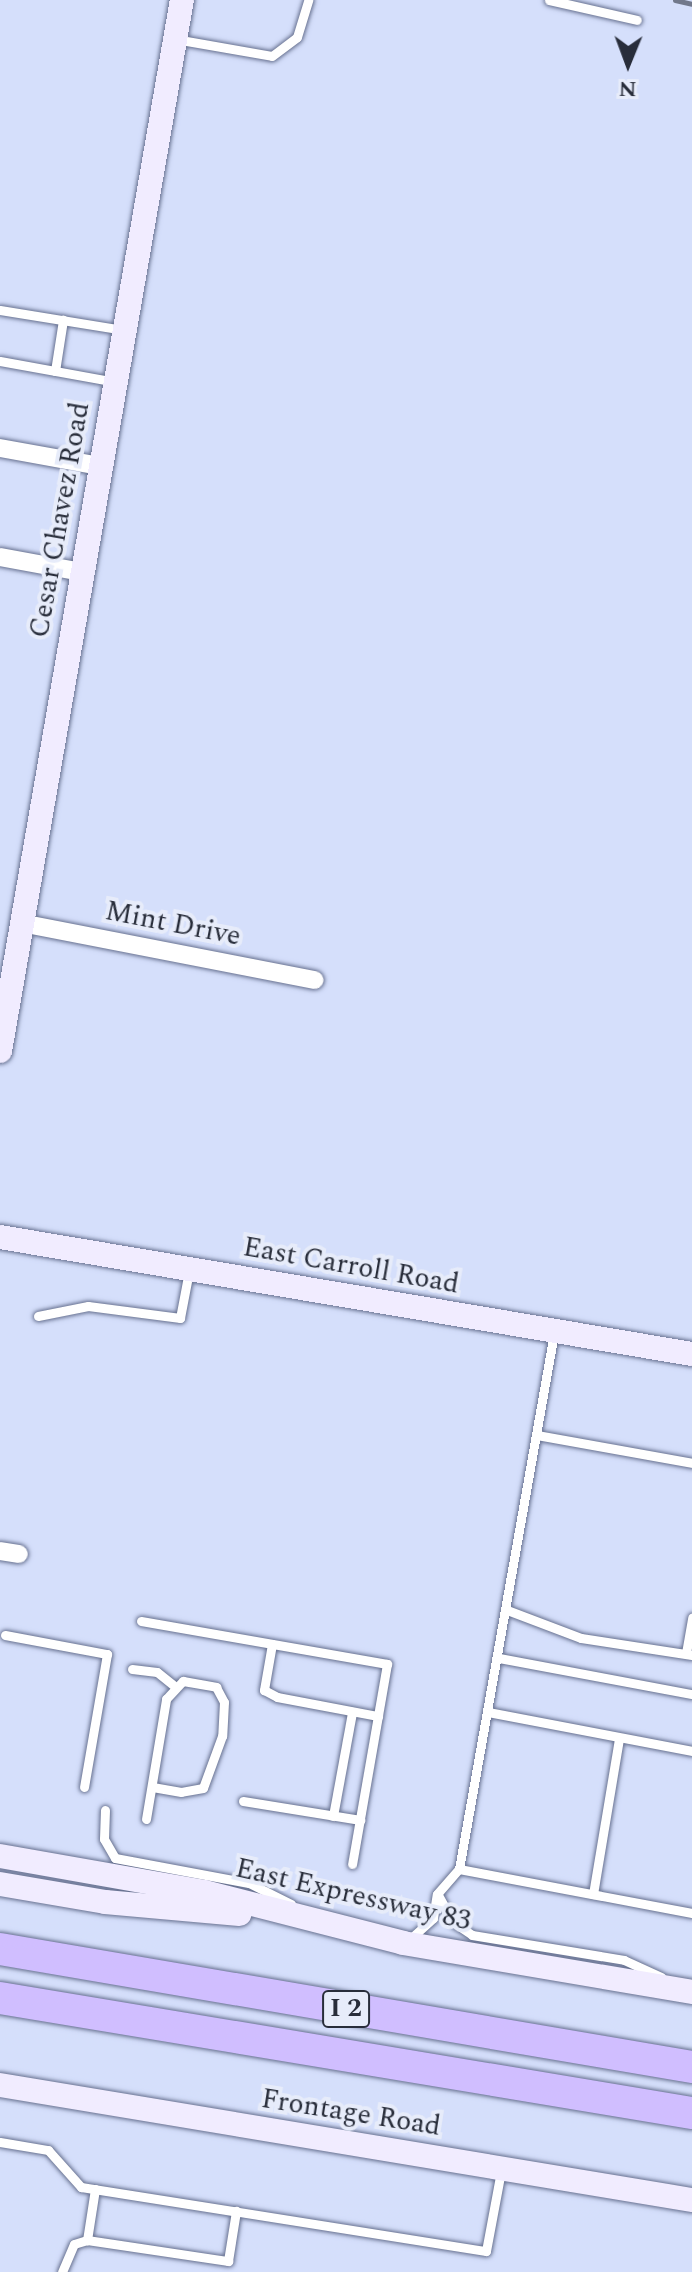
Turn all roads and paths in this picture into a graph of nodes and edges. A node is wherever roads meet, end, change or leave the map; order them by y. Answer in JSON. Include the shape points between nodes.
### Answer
{"nodes":[{"id":1,"x":182,"y":0,"type":"edge"},
{"id":2,"x":308,"y":0,"type":"edge"},
{"id":3,"x":549,"y":0,"type":"edge"},
{"id":4,"x":637,"y":20,"type":"dead end"},
{"id":5,"x":175,"y":39,"type":"junction"},
{"id":6,"x":0,"y":310,"type":"edge"},
{"id":7,"x":63,"y":320,"type":"junction"},
{"id":8,"x":124,"y":330,"type":"junction"},
{"id":9,"x":0,"y":361,"type":"edge"},
{"id":10,"x":55,"y":371,"type":"junction"},
{"id":11,"x":115,"y":382,"type":"junction"},
{"id":12,"x":0,"y":448,"type":"edge"},
{"id":13,"x":100,"y":466,"type":"junction"},
{"id":14,"x":0,"y":557,"type":"edge"},
{"id":15,"x":82,"y":572,"type":"junction"},
{"id":16,"x":21,"y":923,"type":"junction"},
{"id":17,"x":315,"y":980,"type":"dead end"},
{"id":18,"x":0,"y":1049,"type":"edge"},
{"id":19,"x":0,"y":1237,"type":"edge"},
{"id":20,"x":189,"y":1269,"type":"junction"},
{"id":21,"x":38,"y":1316,"type":"dead end"},
{"id":22,"x":554,"y":1330,"type":"junction"},
{"id":23,"x":692,"y":1354,"type":"edge"},
{"id":24,"x":537,"y":1435,"type":"junction"},
{"id":25,"x":692,"y":1463,"type":"edge"},
{"id":26,"x":0,"y":1551,"type":"edge"},
{"id":27,"x":19,"y":1554,"type":"dead end"},
{"id":28,"x":507,"y":1610,"type":"junction"},
{"id":29,"x":692,"y":1618,"type":"edge"},
{"id":30,"x":141,"y":1621,"type":"dead end"},
{"id":31,"x":5,"y":1635,"type":"dead end"},
{"id":32,"x":272,"y":1644,"type":"junction"},
{"id":33,"x":689,"y":1654,"type":"edge"},
{"id":34,"x":499,"y":1658,"type":"junction"},
{"id":35,"x":132,"y":1669,"type":"dead end"},
{"id":36,"x":174,"y":1686,"type":"junction"},
{"id":37,"x":692,"y":1694,"type":"edge"},
{"id":38,"x":352,"y":1712,"type":"junction"},
{"id":39,"x":488,"y":1712,"type":"junction"},
{"id":40,"x":378,"y":1716,"type":"junction"},
{"id":41,"x":619,"y":1738,"type":"junction"},
{"id":42,"x":692,"y":1751,"type":"edge"},
{"id":43,"x":84,"y":1787,"type":"dead end"},
{"id":44,"x":152,"y":1787,"type":"junction"},
{"id":45,"x":243,"y":1801,"type":"dead end"},
{"id":46,"x":105,"y":1810,"type":"dead end"},
{"id":47,"x":333,"y":1816,"type":"junction"},
{"id":48,"x":146,"y":1819,"type":"dead end"},
{"id":49,"x":360,"y":1820,"type":"junction"},
{"id":50,"x":0,"y":1856,"type":"edge"},
{"id":51,"x":352,"y":1864,"type":"dead end"},
{"id":52,"x":459,"y":1869,"type":"junction"},
{"id":53,"x":0,"y":1884,"type":"edge"},
{"id":54,"x":437,"y":1894,"type":"junction"},
{"id":55,"x":593,"y":1894,"type":"junction"},
{"id":56,"x":692,"y":1913,"type":"edge"},
{"id":57,"x":340,"y":1929,"type":"junction"},
{"id":58,"x":403,"y":1943,"type":"junction"},
{"id":59,"x":0,"y":1949,"type":"edge"},
{"id":60,"x":690,"y":1991,"type":"edge"},
{"id":61,"x":0,"y":1998,"type":"edge"},
{"id":62,"x":692,"y":2067,"type":"edge"},
{"id":63,"x":0,"y":2069,"type":"edge"},
{"id":64,"x":0,"y":2085,"type":"edge"},
{"id":65,"x":692,"y":2115,"type":"edge"},
{"id":66,"x":182,"y":2116,"type":"junction"},
{"id":67,"x":0,"y":2142,"type":"edge"},
{"id":68,"x":501,"y":2168,"type":"junction"},
{"id":69,"x":95,"y":2189,"type":"junction"},
{"id":70,"x":692,"y":2200,"type":"edge"},
{"id":71,"x":236,"y":2211,"type":"junction"},
{"id":72,"x":87,"y":2240,"type":"junction"},
{"id":73,"x":211,"y":2259,"type":"junction"},
{"id":74,"x":228,"y":2261,"type":"junction"},
{"id":75,"x":62,"y":2272,"type":"edge"},
{"id":76,"x":209,"y":2272,"type":"edge"},
{"id":77,"x":226,"y":2272,"type":"edge"}],
"edges":[{"from":1,"to":5,"type":"main road","name":"Cesar Chavez Road"},
{"from":2,"to":5,"type":"lane","via":[[297,37],[272,56]]},
{"from":3,"to":4,"type":"lane"},
{"from":5,"to":8,"type":"main road","name":"Cesar Chavez Road"},
{"from":6,"to":7,"type":"lane"},
{"from":7,"to":8,"type":"lane"},
{"from":7,"to":10,"type":"lane"},
{"from":8,"to":11,"type":"main road","name":"Cesar Chavez Road"},
{"from":9,"to":10,"type":"lane"},
{"from":10,"to":11,"type":"lane"},
{"from":11,"to":13,"type":"main road","name":"Cesar Chavez Road"},
{"from":12,"to":13,"type":"street"},
{"from":13,"to":15,"type":"main road","name":"Cesar Chavez Road"},
{"from":14,"to":15,"type":"street"},
{"from":15,"to":16,"type":"main road","name":"Cesar Chavez Road"},
{"from":16,"to":17,"type":"street","name":"Mint Drive"},
{"from":16,"to":18,"type":"main road","name":"Cesar Chavez Road"},
{"from":19,"to":20,"type":"main road","name":"East Carroll Road"},
{"from":20,"to":21,"type":"lane","via":[[180,1318],[88,1306]]},
{"from":20,"to":22,"type":"main road","name":"East Carroll Road"},
{"from":22,"to":23,"type":"main road","name":"East Carroll Road"},
{"from":22,"to":24,"type":"lane"},
{"from":24,"to":25,"type":"lane"},
{"from":24,"to":28,"type":"lane"},
{"from":26,"to":27,"type":"street"},
{"from":28,"to":33,"type":"lane","via":[[581,1638]]},
{"from":28,"to":34,"type":"lane"},
{"from":29,"to":33,"type":"lane"},
{"from":30,"to":32,"type":"lane"},
{"from":31,"to":43,"type":"lane","via":[[107,1654]]},
{"from":32,"to":38,"type":"lane","via":[[264,1690]]},
{"from":32,"to":40,"type":"lane","via":[[387,1664]]},
{"from":34,"to":37,"type":"lane"},
{"from":34,"to":39,"type":"lane"},
{"from":35,"to":36,"type":"lane","via":[[157,1672]]},
{"from":36,"to":44,"type":"lane","via":[[162,1719]]},
{"from":36,"to":44,"type":"lane","via":[[183,1681],[216,1687],[224,1702],[218,1756],[203,1788],[181,1792]]},
{"from":38,"to":40,"type":"lane"},
{"from":38,"to":47,"type":"lane"},
{"from":39,"to":41,"type":"lane"},
{"from":39,"to":52,"type":"lane"},
{"from":40,"to":49,"type":"lane"},
{"from":41,"to":42,"type":"lane"},
{"from":41,"to":55,"type":"lane"},
{"from":44,"to":48,"type":"lane"},
{"from":45,"to":47,"type":"lane"},
{"from":46,"to":57,"type":"lane","via":[[104,1839],[115,1858],[249,1883]]},
{"from":47,"to":49,"type":"lane"},
{"from":49,"to":51,"type":"lane"},
{"from":50,"to":57,"type":"main road","name":"East Expressway 83","via":[[205,1892]]},
{"from":52,"to":54,"type":"lane"},
{"from":52,"to":55,"type":"lane"},
{"from":53,"to":57,"type":"main road","via":[[105,1902]]},
{"from":54,"to":58,"type":"lane","via":[[433,1918]]},
{"from":54,"to":60,"type":"lane","via":[[453,1922],[472,1935],[624,1960]]},
{"from":55,"to":56,"type":"lane"},
{"from":57,"to":58,"type":"main road","name":"East Expressway 83"},
{"from":58,"to":60,"type":"main road","name":"East Expressway 83"},
{"from":59,"to":62,"type":"highway","number":"I 2"},
{"from":61,"to":65,"type":"highway","number":"I 2"},
{"from":63,"to":66,"type":"main road","via":[[84,2084]]},
{"from":64,"to":66,"type":"main road","name":"Frontage Road"},
{"from":66,"to":68,"type":"main road","name":"Frontage Road"},
{"from":67,"to":69,"type":"lane","via":[[48,2150],[81,2187]]},
{"from":68,"to":70,"type":"main road","name":"Frontage Road"},
{"from":68,"to":71,"type":"lane","via":[[486,2251]]},
{"from":69,"to":71,"type":"lane"},
{"from":69,"to":72,"type":"lane"},
{"from":71,"to":74,"type":"lane"},
{"from":72,"to":73,"type":"lane"},
{"from":72,"to":75,"type":"lane","via":[[74,2244]]},
{"from":73,"to":74,"type":"lane"},
{"from":73,"to":76,"type":"lane"},
{"from":74,"to":77,"type":"lane"}]}
